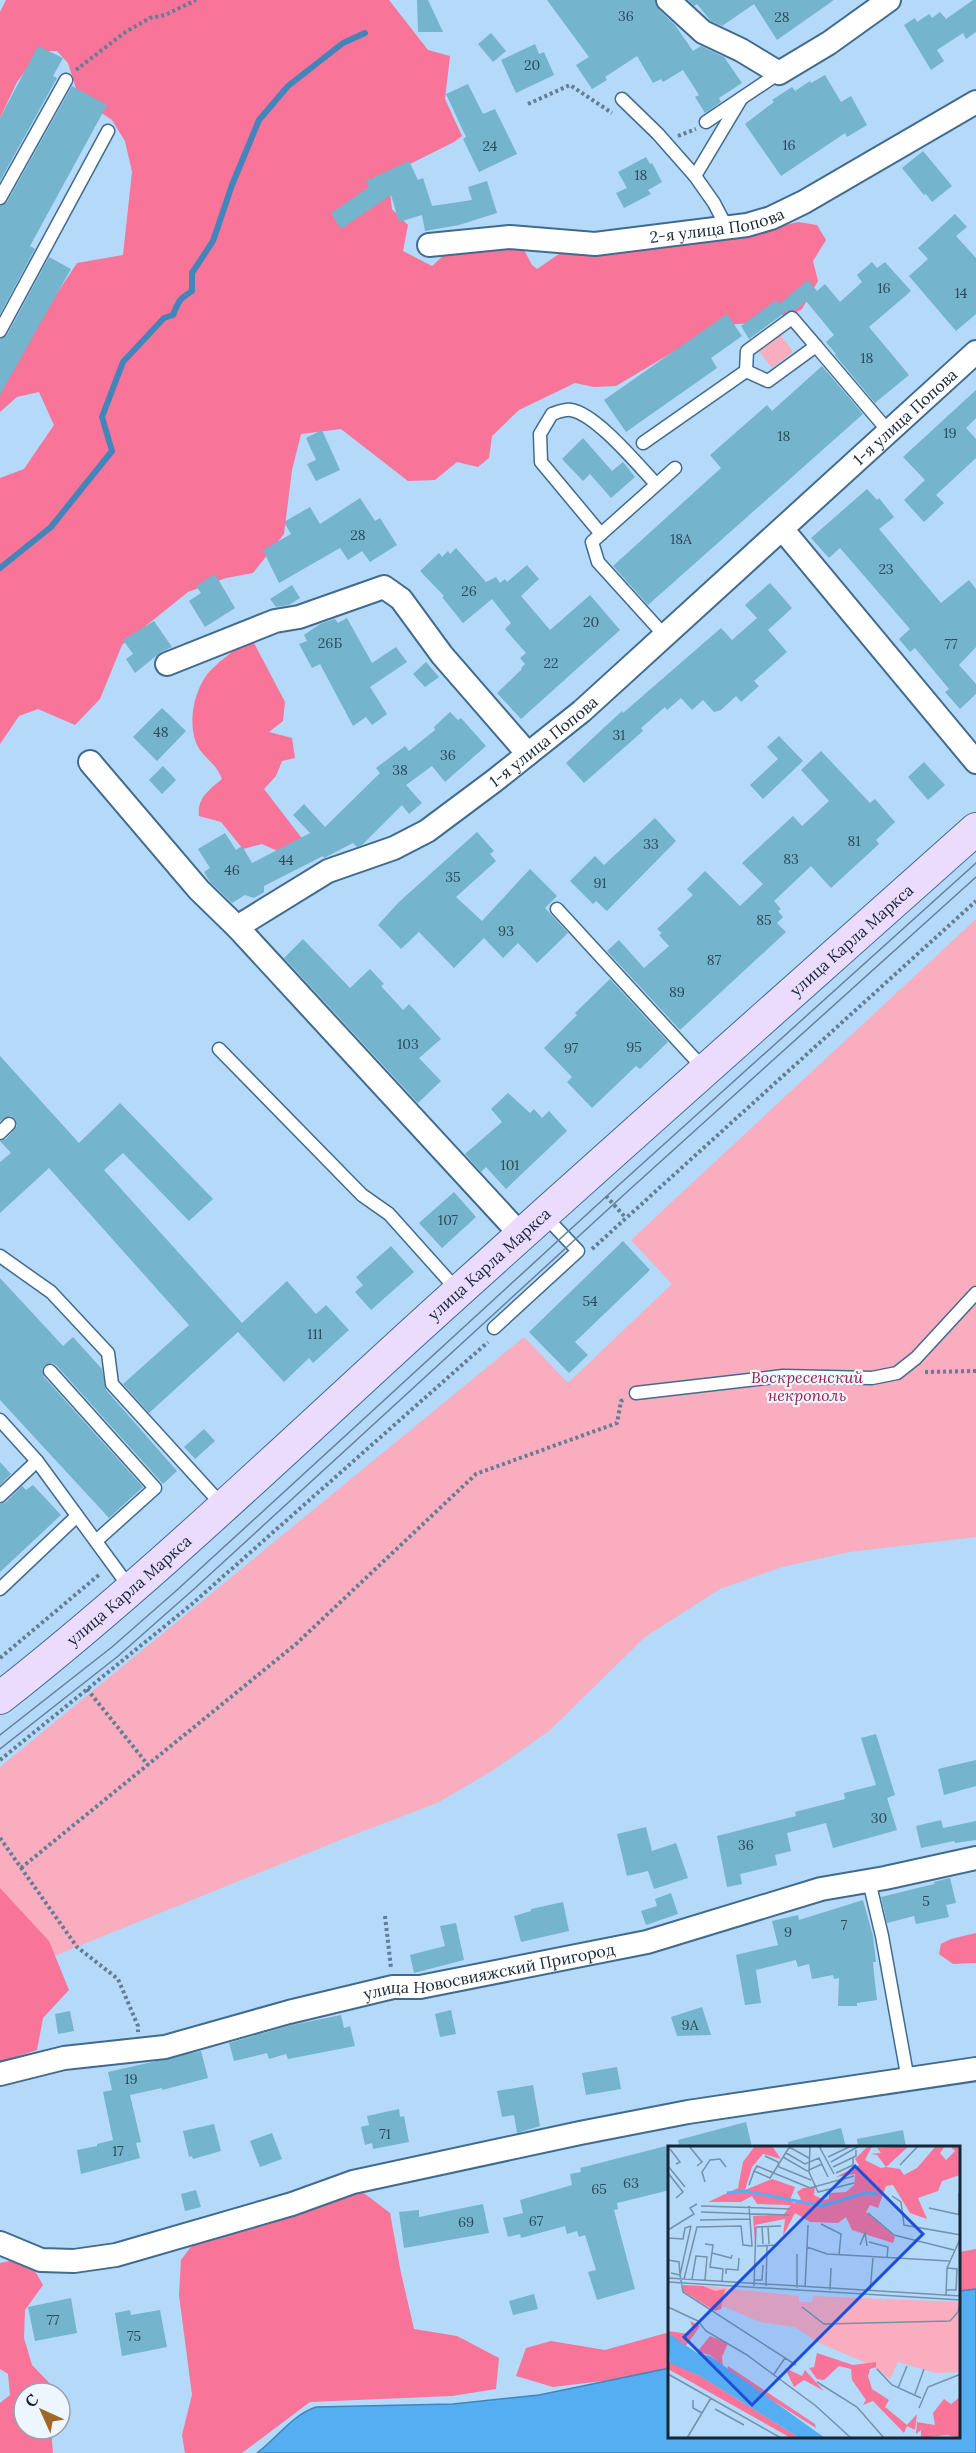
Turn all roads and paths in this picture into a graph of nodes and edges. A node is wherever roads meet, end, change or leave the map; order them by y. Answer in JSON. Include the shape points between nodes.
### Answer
{"nodes":[{"id":1,"x":196,"y":0,"type":"edge"},
{"id":2,"x":668,"y":0,"type":"edge"},
{"id":3,"x":889,"y":0,"type":"edge"},
{"id":4,"x":779,"y":73,"type":"junction"},
{"id":5,"x":66,"y":80,"type":"joint"},
{"id":6,"x":622,"y":99,"type":"dead end"},
{"id":7,"x":741,"y":99,"type":"junction"},
{"id":8,"x":976,"y":102,"type":"edge"},
{"id":9,"x":706,"y":122,"type":"dead end"},
{"id":10,"x":108,"y":131,"type":"dead end"},
{"id":11,"x":695,"y":177,"type":"junction"},
{"id":12,"x":0,"y":198,"type":"edge"},
{"id":13,"x":727,"y":228,"type":"junction"},
{"id":14,"x":429,"y":245,"type":"dead end"},
{"id":15,"x":0,"y":331,"type":"edge"},
{"id":16,"x":816,"y":346,"type":"junction"},
{"id":17,"x":976,"y":352,"type":"edge"},
{"id":18,"x":746,"y":371,"type":"junction"},
{"id":19,"x":889,"y":432,"type":"junction"},
{"id":20,"x":643,"y":443,"type":"dead end"},
{"id":21,"x":675,"y":468,"type":"dead end"},
{"id":22,"x":656,"y":484,"type":"junction"},
{"id":23,"x":783,"y":530,"type":"junction"},
{"id":24,"x":600,"y":534,"type":"junction"},
{"id":25,"x":665,"y":636,"type":"junction"},
{"id":26,"x":167,"y":664,"type":"dead end"},
{"id":27,"x":528,"y":754,"type":"junction"},
{"id":28,"x":90,"y":762,"type":"dead end"},
{"id":29,"x":976,"y":762,"type":"edge"},
{"id":30,"x":976,"y":829,"type":"edge"},
{"id":31,"x":557,"y":909,"type":"dead end"},
{"id":32,"x":237,"y":927,"type":"junction"},
{"id":33,"x":219,"y":1048,"type":"dead end"},
{"id":34,"x":705,"y":1070,"type":"junction"},
{"id":35,"x":606,"y":1196,"type":"dead end"},
{"id":36,"x":543,"y":1214,"type":"junction"},
{"id":37,"x":626,"y":1218,"type":"dead end"},
{"id":38,"x":521,"y":1235,"type":"junction"},
{"id":39,"x":0,"y":1256,"type":"edge"},
{"id":40,"x":459,"y":1291,"type":"junction"},
{"id":41,"x":976,"y":1293,"type":"edge"},
{"id":42,"x":494,"y":1328,"type":"dead end"},
{"id":43,"x":50,"y":1371,"type":"dead end"},
{"id":44,"x":976,"y":1371,"type":"edge"},
{"id":45,"x":897,"y":1373,"type":"junction"},
{"id":46,"x":636,"y":1393,"type":"joint"},
{"id":47,"x":0,"y":1420,"type":"edge"},
{"id":48,"x":37,"y":1461,"type":"junction"},
{"id":49,"x":0,"y":1496,"type":"edge"},
{"id":50,"x":223,"y":1506,"type":"junction"},
{"id":51,"x":77,"y":1516,"type":"junction"},
{"id":52,"x":96,"y":1541,"type":"junction"},
{"id":53,"x":112,"y":1564,"type":"junction"},
{"id":54,"x":0,"y":1589,"type":"edge"},
{"id":55,"x":131,"y":1589,"type":"junction"},
{"id":56,"x":0,"y":1659,"type":"edge"},
{"id":57,"x":87,"y":1689,"type":"dead end"},
{"id":58,"x":0,"y":1698,"type":"edge"},
{"id":59,"x":148,"y":1765,"type":"junction"},
{"id":60,"x":0,"y":1838,"type":"edge"},
{"id":61,"x":976,"y":1858,"type":"edge"},
{"id":62,"x":21,"y":1868,"type":"junction"},
{"id":63,"x":869,"y":1881,"type":"junction"},
{"id":64,"x":385,"y":1916,"type":"dead end"},
{"id":65,"x":393,"y":1987,"type":"junction"},
{"id":66,"x":138,"y":2049,"type":"junction"},
{"id":67,"x":976,"y":2069,"type":"edge"},
{"id":68,"x":0,"y":2074,"type":"edge"},
{"id":69,"x":908,"y":2080,"type":"junction"},
{"id":70,"x":0,"y":2243,"type":"edge"}],
"edges":[{"from":1,"to":5,"type":"path","via":[[124,33]]},
{"from":2,"to":4,"type":"street","via":[[703,32]]},
{"from":3,"to":4,"type":"street"},
{"from":4,"to":7,"type":"lane"},
{"from":5,"to":12,"type":"lane"},
{"from":6,"to":11,"type":"lane"},
{"from":7,"to":9,"type":"lane"},
{"from":7,"to":11,"type":"lane"},
{"from":8,"to":13,"type":"street","name":"2-я улица Попова","via":[[788,210]]},
{"from":10,"to":15,"type":"lane"},
{"from":11,"to":13,"type":"lane"},
{"from":13,"to":14,"type":"street","name":"2-я улица Попова","via":[[595,244],[510,237]]},
{"from":16,"to":18,"type":"lane","via":[[768,381]]},
{"from":16,"to":18,"type":"lane","via":[[792,318],[747,351]]},
{"from":16,"to":19,"type":"lane"},
{"from":17,"to":19,"type":"street","name":"1-я улица Попова"},
{"from":18,"to":20,"type":"lane"},
{"from":19,"to":23,"type":"street","name":"1-я улица Попова"},
{"from":21,"to":22,"type":"lane"},
{"from":22,"to":24,"type":"lane"},
{"from":22,"to":24,"type":"lane","via":[[585,415],[568,409],[552,414],[540,434],[541,462]]},
{"from":23,"to":25,"type":"street","name":"1-я улица Попова"},
{"from":23,"to":29,"type":"street"},
{"from":24,"to":25,"type":"lane","via":[[592,542],[598,562]]},
{"from":25,"to":27,"type":"street","name":"1-я улица Попова"},
{"from":26,"to":27,"type":"street","via":[[275,621],[299,617],[384,586],[401,599],[442,655]]},
{"from":27,"to":32,"type":"street","name":"1-я улица Попова","via":[[427,831],[393,848],[328,871]]},
{"from":28,"to":32,"type":"street","via":[[199,890]]},
{"from":30,"to":34,"type":"main road","name":"улица Карла Маркса"},
{"from":31,"to":34,"type":"lane"},
{"from":32,"to":38,"type":"street"},
{"from":33,"to":40,"type":"lane","via":[[362,1195],[389,1214]]},
{"from":34,"to":36,"type":"main road","name":"улица Карла Маркса"},
{"from":35,"to":37,"type":"path"},
{"from":36,"to":38,"type":"main road","name":"улица Карла Маркса"},
{"from":36,"to":42,"type":"lane","via":[[578,1251]]},
{"from":38,"to":40,"type":"main road","name":"улица Карла Маркса"},
{"from":39,"to":50,"type":"lane","via":[[51,1292],[108,1353],[112,1384]]},
{"from":40,"to":50,"type":"main road","name":"улица Карла Маркса"},
{"from":41,"to":45,"type":"lane"},
{"from":43,"to":52,"type":"lane","via":[[155,1488]]},
{"from":44,"to":45,"type":"path"},
{"from":45,"to":46,"type":"lane","via":[[872,1378],[783,1376]]},
{"from":46,"to":59,"type":"path","via":[[621,1401],[617,1424],[476,1474],[296,1644]]},
{"from":47,"to":48,"type":"lane"},
{"from":48,"to":49,"type":"lane"},
{"from":48,"to":51,"type":"lane"},
{"from":50,"to":55,"type":"main road","name":"улица Карла Маркса"},
{"from":51,"to":52,"type":"lane"},
{"from":51,"to":54,"type":"lane"},
{"from":52,"to":53,"type":"lane"},
{"from":53,"to":55,"type":"lane"},
{"from":53,"to":56,"type":"path"},
{"from":55,"to":58,"type":"main road","name":"улица Карла Маркса"},
{"from":57,"to":59,"type":"path"},
{"from":59,"to":62,"type":"path"},
{"from":60,"to":62,"type":"path"},
{"from":61,"to":63,"type":"street","name":"улица Новосвияжский Пригород"},
{"from":62,"to":66,"type":"path","via":[[77,1947],[118,1979],[138,2026]]},
{"from":63,"to":65,"type":"street","name":"улица Новосвияжский Пригород","via":[[821,1889],[647,1942],[420,1987]]},
{"from":63,"to":69,"type":"lane"},
{"from":64,"to":65,"type":"path"},
{"from":65,"to":66,"type":"street","name":"улица Новосвияжский Пригород","via":[[165,2047]]},
{"from":66,"to":68,"type":"street","name":"улица Новосвияжский Пригород","via":[[64,2058]]},
{"from":67,"to":69,"type":"street"},
{"from":69,"to":70,"type":"street","via":[[678,2114],[353,2182],[292,2204],[116,2254],[74,2261],[41,2260]]}]}
